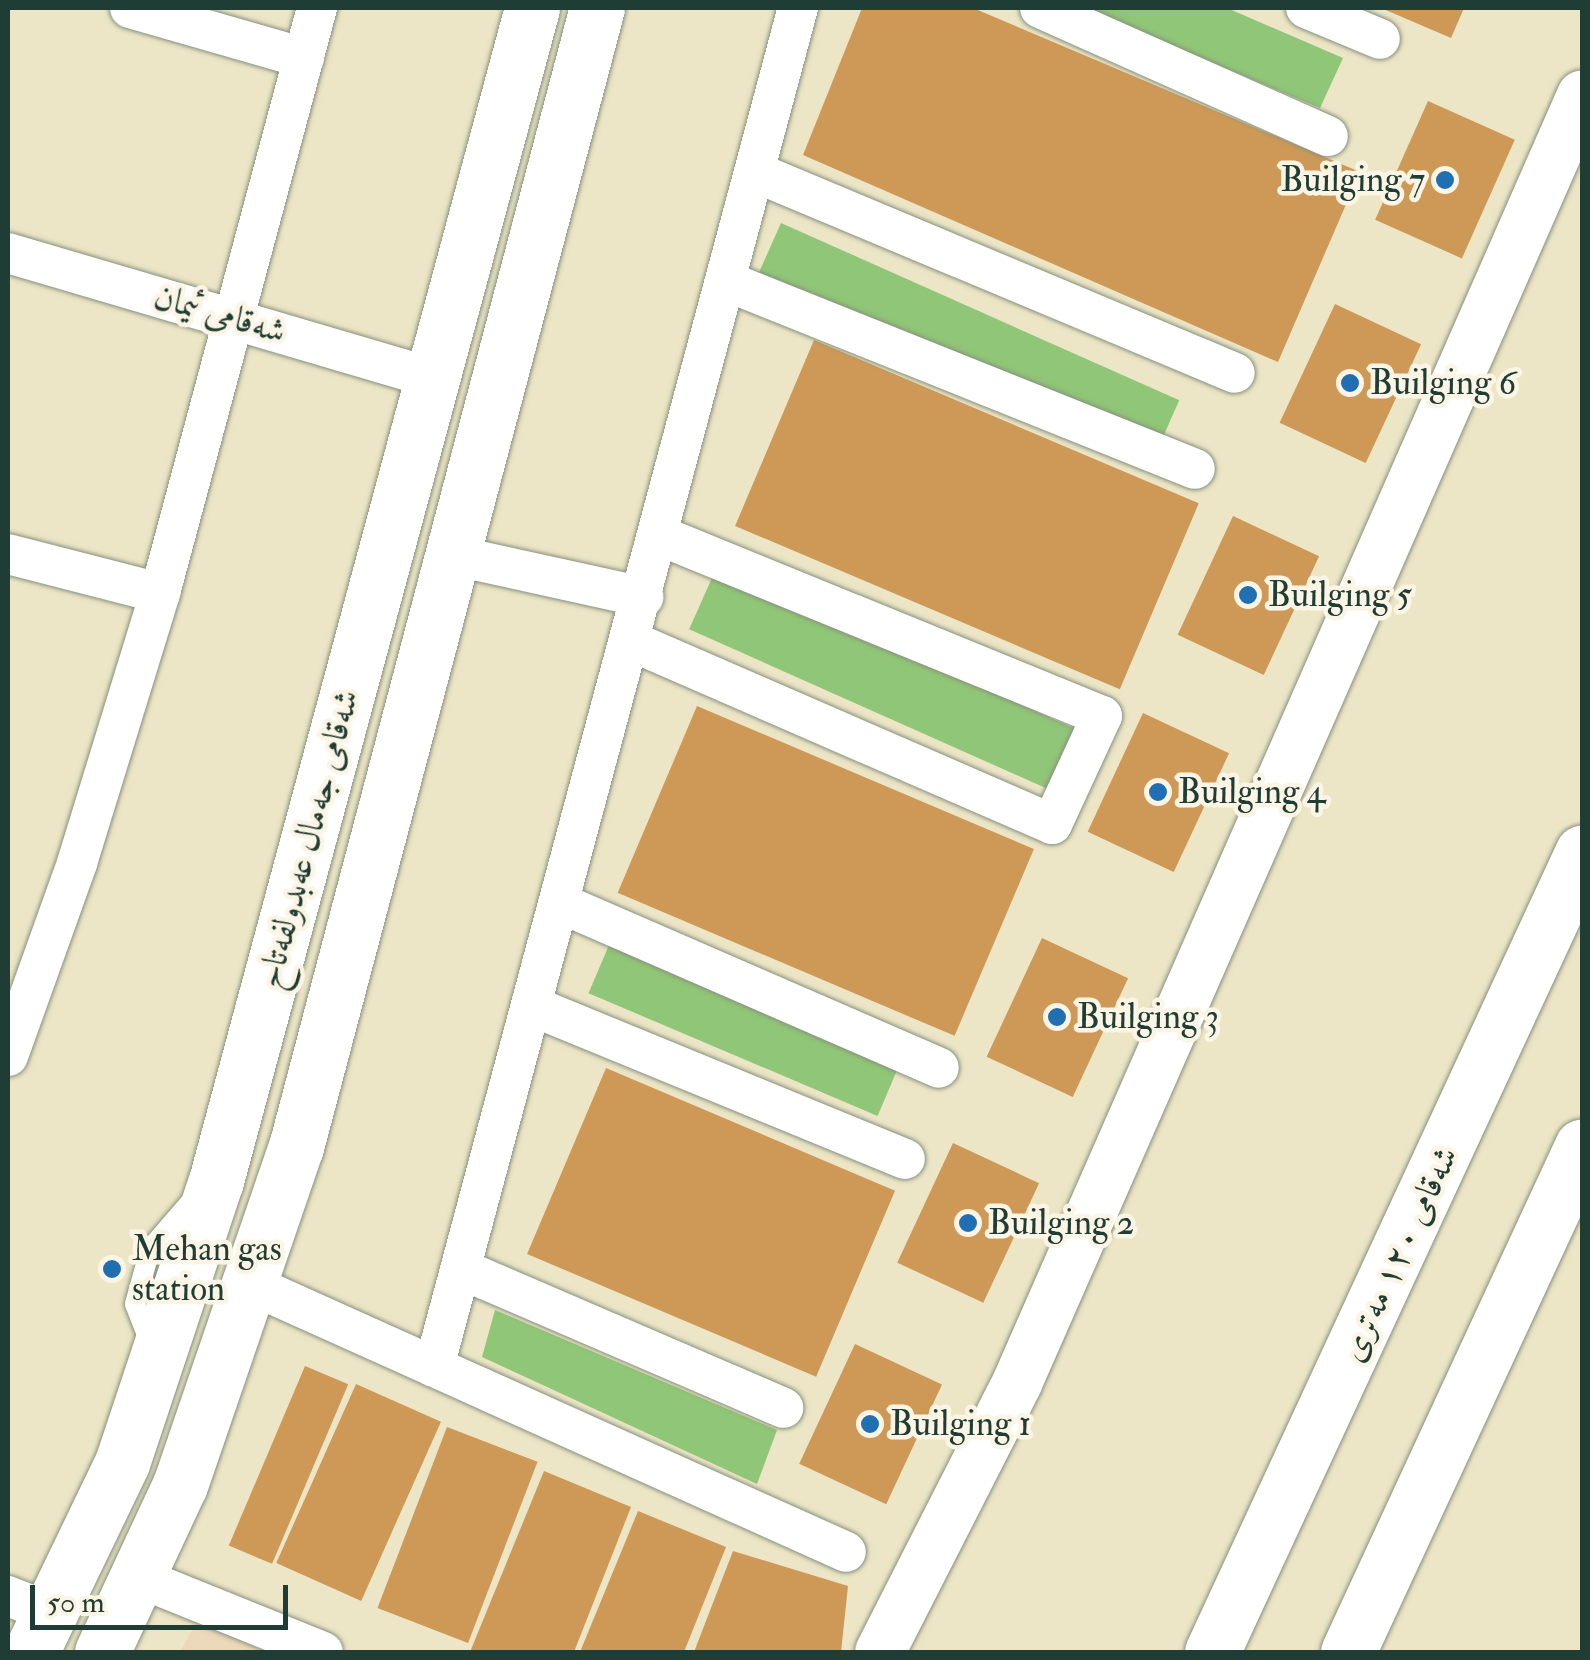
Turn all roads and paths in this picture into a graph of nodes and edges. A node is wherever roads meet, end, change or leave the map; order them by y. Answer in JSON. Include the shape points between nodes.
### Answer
{"nodes":[{"id":1,"x":130,"y":8,"type":"edge"},
{"id":2,"x":317,"y":8,"type":"edge"},
{"id":3,"x":532,"y":8,"type":"edge"},
{"id":4,"x":597,"y":8,"type":"edge"},
{"id":5,"x":798,"y":8,"type":"edge"},
{"id":6,"x":1040,"y":8,"type":"edge"},
{"id":7,"x":1306,"y":8,"type":"edge"},
{"id":8,"x":1380,"y":39,"type":"dead end"},
{"id":9,"x":304,"y":58,"type":"junction"},
{"id":10,"x":1582,"y":95,"type":"edge"},
{"id":11,"x":1328,"y":136,"type":"dead end"},
{"id":12,"x":755,"y":172,"type":"junction"},
{"id":13,"x":8,"y":253,"type":"edge"},
{"id":14,"x":726,"y":281,"type":"junction"},
{"id":15,"x":231,"y":317,"type":"junction"},
{"id":16,"x":1236,"y":373,"type":"dead end"},
{"id":17,"x":432,"y":378,"type":"junction"},
{"id":18,"x":1195,"y":469,"type":"dead end"},
{"id":19,"x":659,"y":535,"type":"junction"},
{"id":20,"x":8,"y":554,"type":"edge"},
{"id":21,"x":452,"y":556,"type":"junction"},
{"id":22,"x":160,"y":593,"type":"junction"},
{"id":23,"x":643,"y":597,"type":"junction"},
{"id":24,"x":631,"y":641,"type":"junction"},
{"id":25,"x":1582,"y":853,"type":"edge"},
{"id":26,"x":560,"y":903,"type":"junction"},
{"id":27,"x":532,"y":1006,"type":"junction"},
{"id":28,"x":8,"y":1056,"type":"edge"},
{"id":29,"x":939,"y":1068,"type":"dead end"},
{"id":30,"x":1582,"y":1146,"type":"edge"},
{"id":31,"x":905,"y":1159,"type":"dead end"},
{"id":32,"x":460,"y":1269,"type":"junction"},
{"id":33,"x":252,"y":1286,"type":"junction"},
{"id":34,"x":434,"y":1367,"type":"junction"},
{"id":35,"x":783,"y":1408,"type":"dead end"},
{"id":36,"x":846,"y":1552,"type":"dead end"},
{"id":37,"x":140,"y":1578,"type":"junction"},
{"id":38,"x":30,"y":1620,"type":"edge"},
{"id":39,"x":102,"y":1652,"type":"edge"},
{"id":40,"x":323,"y":1652,"type":"edge"},
{"id":41,"x":880,"y":1652,"type":"edge"},
{"id":42,"x":1212,"y":1652,"type":"edge"},
{"id":43,"x":1348,"y":1652,"type":"edge"}],
"edges":[{"from":1,"to":9,"type":"street"},
{"from":2,"to":9,"type":"street"},
{"from":3,"to":17,"type":"main road","name":"شەقامی جەمال عەبدولفەتاح"},
{"from":4,"to":21,"type":"main road","name":"شەقامی جەمال عەبدولفەتاح"},
{"from":5,"to":12,"type":"street"},
{"from":6,"to":11,"type":"street"},
{"from":7,"to":8,"type":"street"},
{"from":9,"to":15,"type":"street"},
{"from":10,"to":41,"type":"street","via":[[1017,1383]]},
{"from":12,"to":14,"type":"street"},
{"from":12,"to":16,"type":"street"},
{"from":13,"to":15,"type":"street","name":"شەقامی ئیمان"},
{"from":14,"to":18,"type":"street"},
{"from":14,"to":19,"type":"street"},
{"from":15,"to":17,"type":"street","name":"شەقامی ئیمان"},
{"from":15,"to":22,"type":"street"},
{"from":17,"to":38,"type":"main road","name":"شەقامی جەمال عەبدولفەتاح","via":[[220,1168],[122,1463]]},
{"from":19,"to":23,"type":"street"},
{"from":19,"to":24,"type":"street","via":[[1102,716],[1052,824]]},
{"from":20,"to":22,"type":"street"},
{"from":21,"to":23,"type":"street"},
{"from":21,"to":33,"type":"main road","name":"شەقامی جەمال عەبدولفەتاح","via":[[334,1019]]},
{"from":22,"to":28,"type":"street","via":[[77,863]]},
{"from":23,"to":24,"type":"street"},
{"from":24,"to":26,"type":"street"},
{"from":25,"to":42,"type":"main road","name":"شەقامی ١٢٠ مەتری"},
{"from":26,"to":27,"type":"street"},
{"from":26,"to":29,"type":"street"},
{"from":27,"to":31,"type":"street"},
{"from":27,"to":32,"type":"street"},
{"from":30,"to":43,"type":"main road"},
{"from":32,"to":34,"type":"street"},
{"from":32,"to":35,"type":"street"},
{"from":33,"to":34,"type":"street"},
{"from":33,"to":37,"type":"main road","name":"شەقامی جەمال عەبدولفەتاح"},
{"from":34,"to":36,"type":"street"},
{"from":37,"to":39,"type":"main road","name":"شەقامی جەمال عەبدولفەتاح"},
{"from":37,"to":40,"type":"street"}]}
